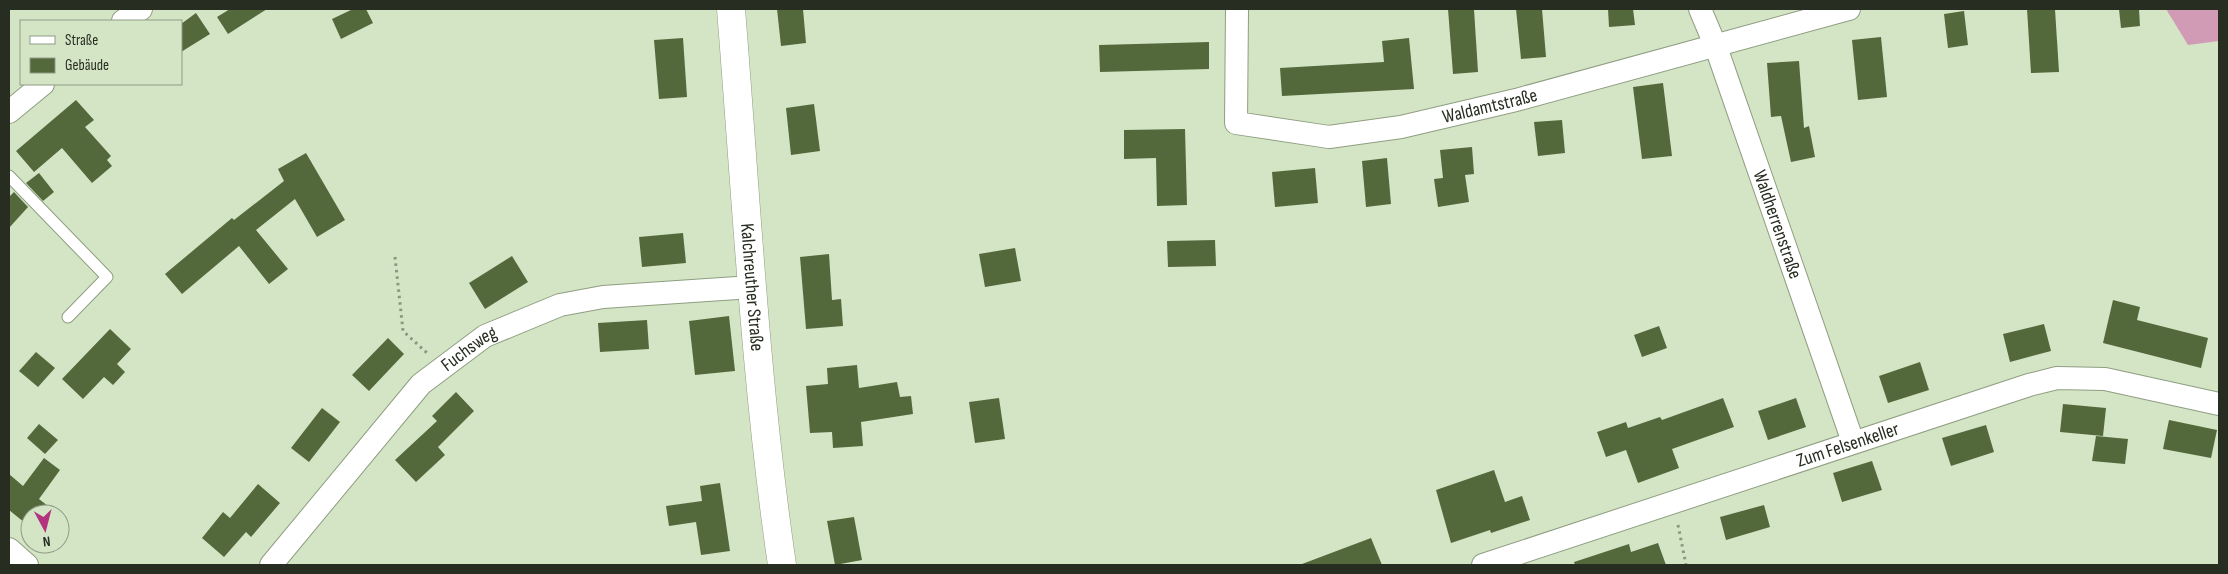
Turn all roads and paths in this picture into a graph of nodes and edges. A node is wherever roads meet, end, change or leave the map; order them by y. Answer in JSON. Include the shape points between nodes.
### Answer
{"nodes":[{"id":1,"x":141,"y":9,"type":"edge"},
{"id":2,"x":731,"y":9,"type":"edge"},
{"id":3,"x":1237,"y":9,"type":"edge"},
{"id":4,"x":1700,"y":9,"type":"edge"},
{"id":5,"x":1849,"y":9,"type":"edge"},
{"id":6,"x":124,"y":20,"type":"edge"},
{"id":7,"x":1716,"y":47,"type":"junction"},
{"id":8,"x":42,"y":85,"type":"edge"},
{"id":9,"x":9,"y":112,"type":"edge"},
{"id":10,"x":9,"y":176,"type":"edge"},
{"id":11,"x":395,"y":258,"type":"dead end"},
{"id":12,"x":752,"y":287,"type":"junction"},
{"id":13,"x":68,"y":317,"type":"dead end"},
{"id":14,"x":442,"y":367,"type":"junction"},
{"id":15,"x":2219,"y":404,"type":"edge"},
{"id":16,"x":1853,"y":442,"type":"junction"},
{"id":17,"x":1673,"y":502,"type":"junction"},
{"id":18,"x":9,"y":549,"type":"edge"},
{"id":19,"x":27,"y":565,"type":"edge"},
{"id":20,"x":271,"y":565,"type":"edge"},
{"id":21,"x":782,"y":565,"type":"edge"},
{"id":22,"x":1483,"y":565,"type":"edge"},
{"id":23,"x":1686,"y":565,"type":"edge"}],
"edges":[{"from":1,"to":6,"type":"street"},
{"from":2,"to":12,"type":"street","name":"Kalchreuther Straße"},
{"from":3,"to":7,"type":"street","name":"Waldamtstraße","via":[[1236,123],[1329,137],[1402,127],[1461,114]]},
{"from":4,"to":7,"type":"street","name":"Waldherrenstraße"},
{"from":5,"to":7,"type":"street","name":"Waldamtstraße"},
{"from":7,"to":16,"type":"street","name":"Waldherrenstraße"},
{"from":8,"to":9,"type":"street"},
{"from":10,"to":13,"type":"lane","via":[[107,277]]},
{"from":11,"to":14,"type":"path","via":[[403,331]]},
{"from":12,"to":14,"type":"street","name":"Fuchsweg","via":[[603,297],[560,305],[485,336]]},
{"from":12,"to":21,"type":"street","name":"Kalchreuther Straße"},
{"from":14,"to":20,"type":"street","name":"Fuchsweg","via":[[421,384],[393,416]]},
{"from":15,"to":16,"type":"street","name":"Zum Felsenkeller","via":[[2105,379],[2058,378],[2028,384]]},
{"from":16,"to":17,"type":"street","name":"Zum Felsenkeller"},
{"from":17,"to":22,"type":"street","name":"Zum Felsenkeller"},
{"from":17,"to":23,"type":"path"},
{"from":18,"to":19,"type":"street"}]}
